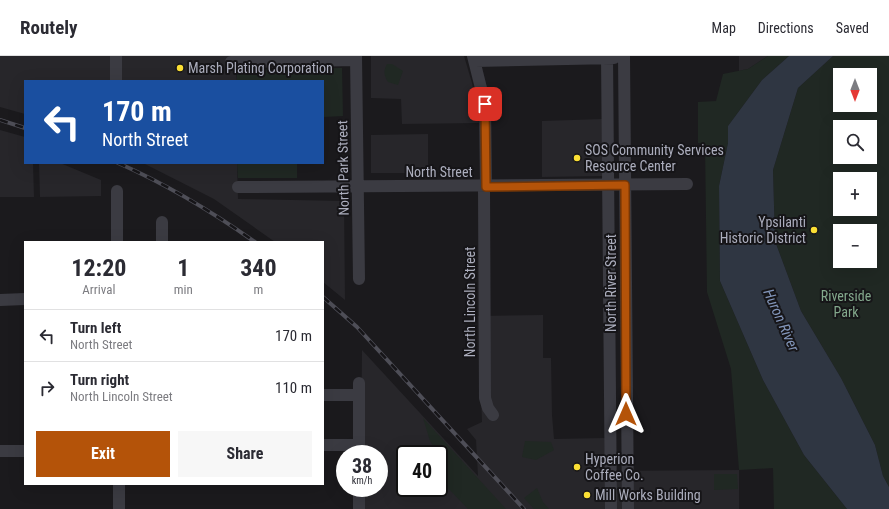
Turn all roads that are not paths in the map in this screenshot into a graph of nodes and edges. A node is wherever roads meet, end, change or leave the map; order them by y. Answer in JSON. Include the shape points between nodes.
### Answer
{"nodes":[{"id":1,"x":116,"y":56,"type":"edge"},
{"id":2,"x":607,"y":57,"type":"edge"},
{"id":3,"x":624,"y":57,"type":"edge"},
{"id":4,"x":356,"y":58,"type":"edge"},
{"id":5,"x":474,"y":58,"type":"edge"},
{"id":6,"x":231,"y":62,"type":"dead end"},
{"id":7,"x":116,"y":80,"type":"edge"},
{"id":8,"x":687,"y":184,"type":"dead end"},
{"id":9,"x":609,"y":185,"type":"junction"},
{"id":10,"x":625,"y":185,"type":"junction"},
{"id":11,"x":238,"y":187,"type":"dead end"},
{"id":12,"x":358,"y":187,"type":"junction"},
{"id":13,"x":485,"y":187,"type":"junction"},
{"id":14,"x":117,"y":191,"type":"dead end"},
{"id":15,"x":162,"y":222,"type":"dead end"},
{"id":16,"x":117,"y":241,"type":"edge"},
{"id":17,"x":162,"y":241,"type":"edge"},
{"id":18,"x":359,"y":279,"type":"dead end"},
{"id":19,"x":24,"y":299,"type":"edge"},
{"id":20,"x":0,"y":300,"type":"edge"},
{"id":21,"x":359,"y":383,"type":"dead end"},
{"id":22,"x":324,"y":395,"type":"edge"},
{"id":23,"x":359,"y":395,"type":"junction"},
{"id":24,"x":493,"y":415,"type":"dead end"},
{"id":25,"x":324,"y":445,"type":"edge"},
{"id":26,"x":359,"y":445,"type":"edge"},
{"id":27,"x":336,"y":446,"type":"edge"},
{"id":28,"x":0,"y":451,"type":"edge"},
{"id":29,"x":24,"y":451,"type":"edge"},
{"id":30,"x":119,"y":485,"type":"edge"},
{"id":31,"x":359,"y":497,"type":"edge"},
{"id":32,"x":119,"y":509,"type":"edge"},
{"id":33,"x":360,"y":509,"type":"edge"},
{"id":34,"x":611,"y":509,"type":"edge"},
{"id":35,"x":628,"y":509,"type":"edge"}],
"edges":[{"from":1,"to":7,"type":"street"},
{"from":2,"to":3,"type":"street"},
{"from":2,"to":5,"type":"street"},
{"from":2,"to":9,"type":"street","name":"North River Street"},
{"from":3,"to":10,"type":"street","name":"North River Street"},
{"from":4,"to":6,"type":"street"},
{"from":4,"to":12,"type":"street","name":"North Park Street"},
{"from":5,"to":13,"type":"street","name":"North Lincoln Street","via":[[485,104]]},
{"from":8,"to":10,"type":"street","name":"North Street"},
{"from":9,"to":10,"type":"street","name":"North Street"},
{"from":9,"to":13,"type":"street","name":"North Street"},
{"from":9,"to":34,"type":"street","name":"North River Street"},
{"from":10,"to":35,"type":"street","name":"North River Street"},
{"from":11,"to":12,"type":"street","name":"North Street"},
{"from":12,"to":13,"type":"street","name":"North Street"},
{"from":12,"to":18,"type":"street","name":"North Park Street"},
{"from":13,"to":24,"type":"street","name":"North Lincoln Street","via":[[485,398]]},
{"from":14,"to":16,"type":"street"},
{"from":15,"to":17,"type":"street"},
{"from":19,"to":20,"type":"street"},
{"from":21,"to":23,"type":"street"},
{"from":22,"to":23,"type":"street"},
{"from":23,"to":26,"type":"street"},
{"from":25,"to":27,"type":"street"},
{"from":28,"to":29,"type":"street"},
{"from":30,"to":32,"type":"street"},
{"from":31,"to":33,"type":"street"}]}
